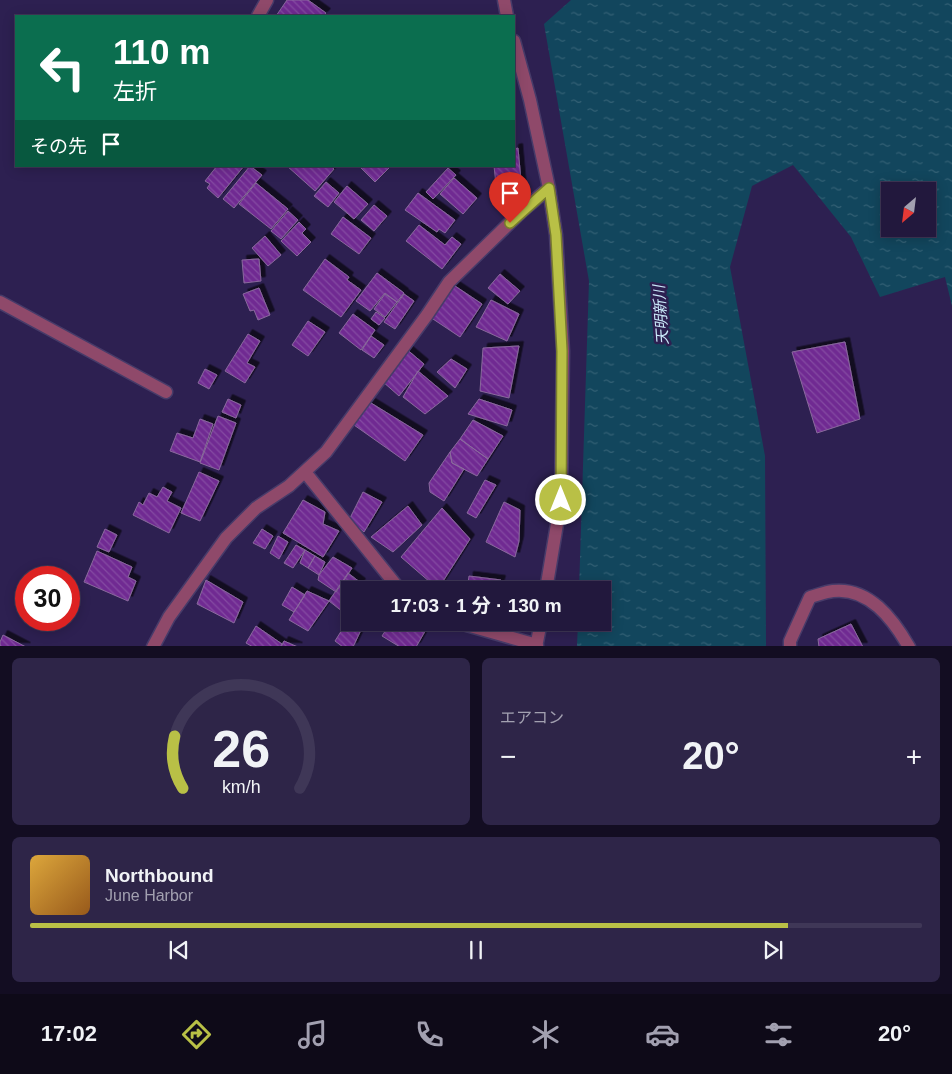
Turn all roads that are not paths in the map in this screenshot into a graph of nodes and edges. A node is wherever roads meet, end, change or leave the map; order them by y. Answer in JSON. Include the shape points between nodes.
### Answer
{"nodes":[{"id":1,"x":267,"y":0,"type":"edge"},
{"id":2,"x":504,"y":0,"type":"edge"},
{"id":3,"x":259,"y":15,"type":"edge"},
{"id":4,"x":507,"y":15,"type":"edge"},
{"id":5,"x":515,"y":45,"type":"edge"},
{"id":6,"x":549,"y":188,"type":"junction"},
{"id":7,"x":0,"y":302,"type":"edge"},
{"id":8,"x":166,"y":392,"type":"dead end"},
{"id":9,"x":304,"y":472,"type":"junction"},
{"id":10,"x":393,"y":581,"type":"edge"},
{"id":11,"x":548,"y":581,"type":"edge"},
{"id":12,"x":486,"y":631,"type":"edge"},
{"id":13,"x":539,"y":631,"type":"edge"},
{"id":14,"x":153,"y":646,"type":"edge"},
{"id":15,"x":537,"y":646,"type":"edge"},
{"id":16,"x":790,"y":646,"type":"edge"},
{"id":17,"x":909,"y":646,"type":"edge"}],
"edges":[{"from":1,"to":3,"type":"street"},
{"from":2,"to":4,"type":"street"},
{"from":5,"to":6,"type":"street"},
{"from":6,"to":9,"type":"street","via":[[449,282],[326,452]]},
{"from":6,"to":11,"type":"street","via":[[556,235],[562,351],[561,500]]},
{"from":7,"to":8,"type":"street"},
{"from":9,"to":10,"type":"street"},
{"from":9,"to":14,"type":"street","via":[[256,508],[226,538],[169,617]]},
{"from":12,"to":15,"type":"street"},
{"from":13,"to":15,"type":"street"},
{"from":16,"to":17,"type":"street","via":[[810,597],[833,591],[854,592],[882,608]]}]}
